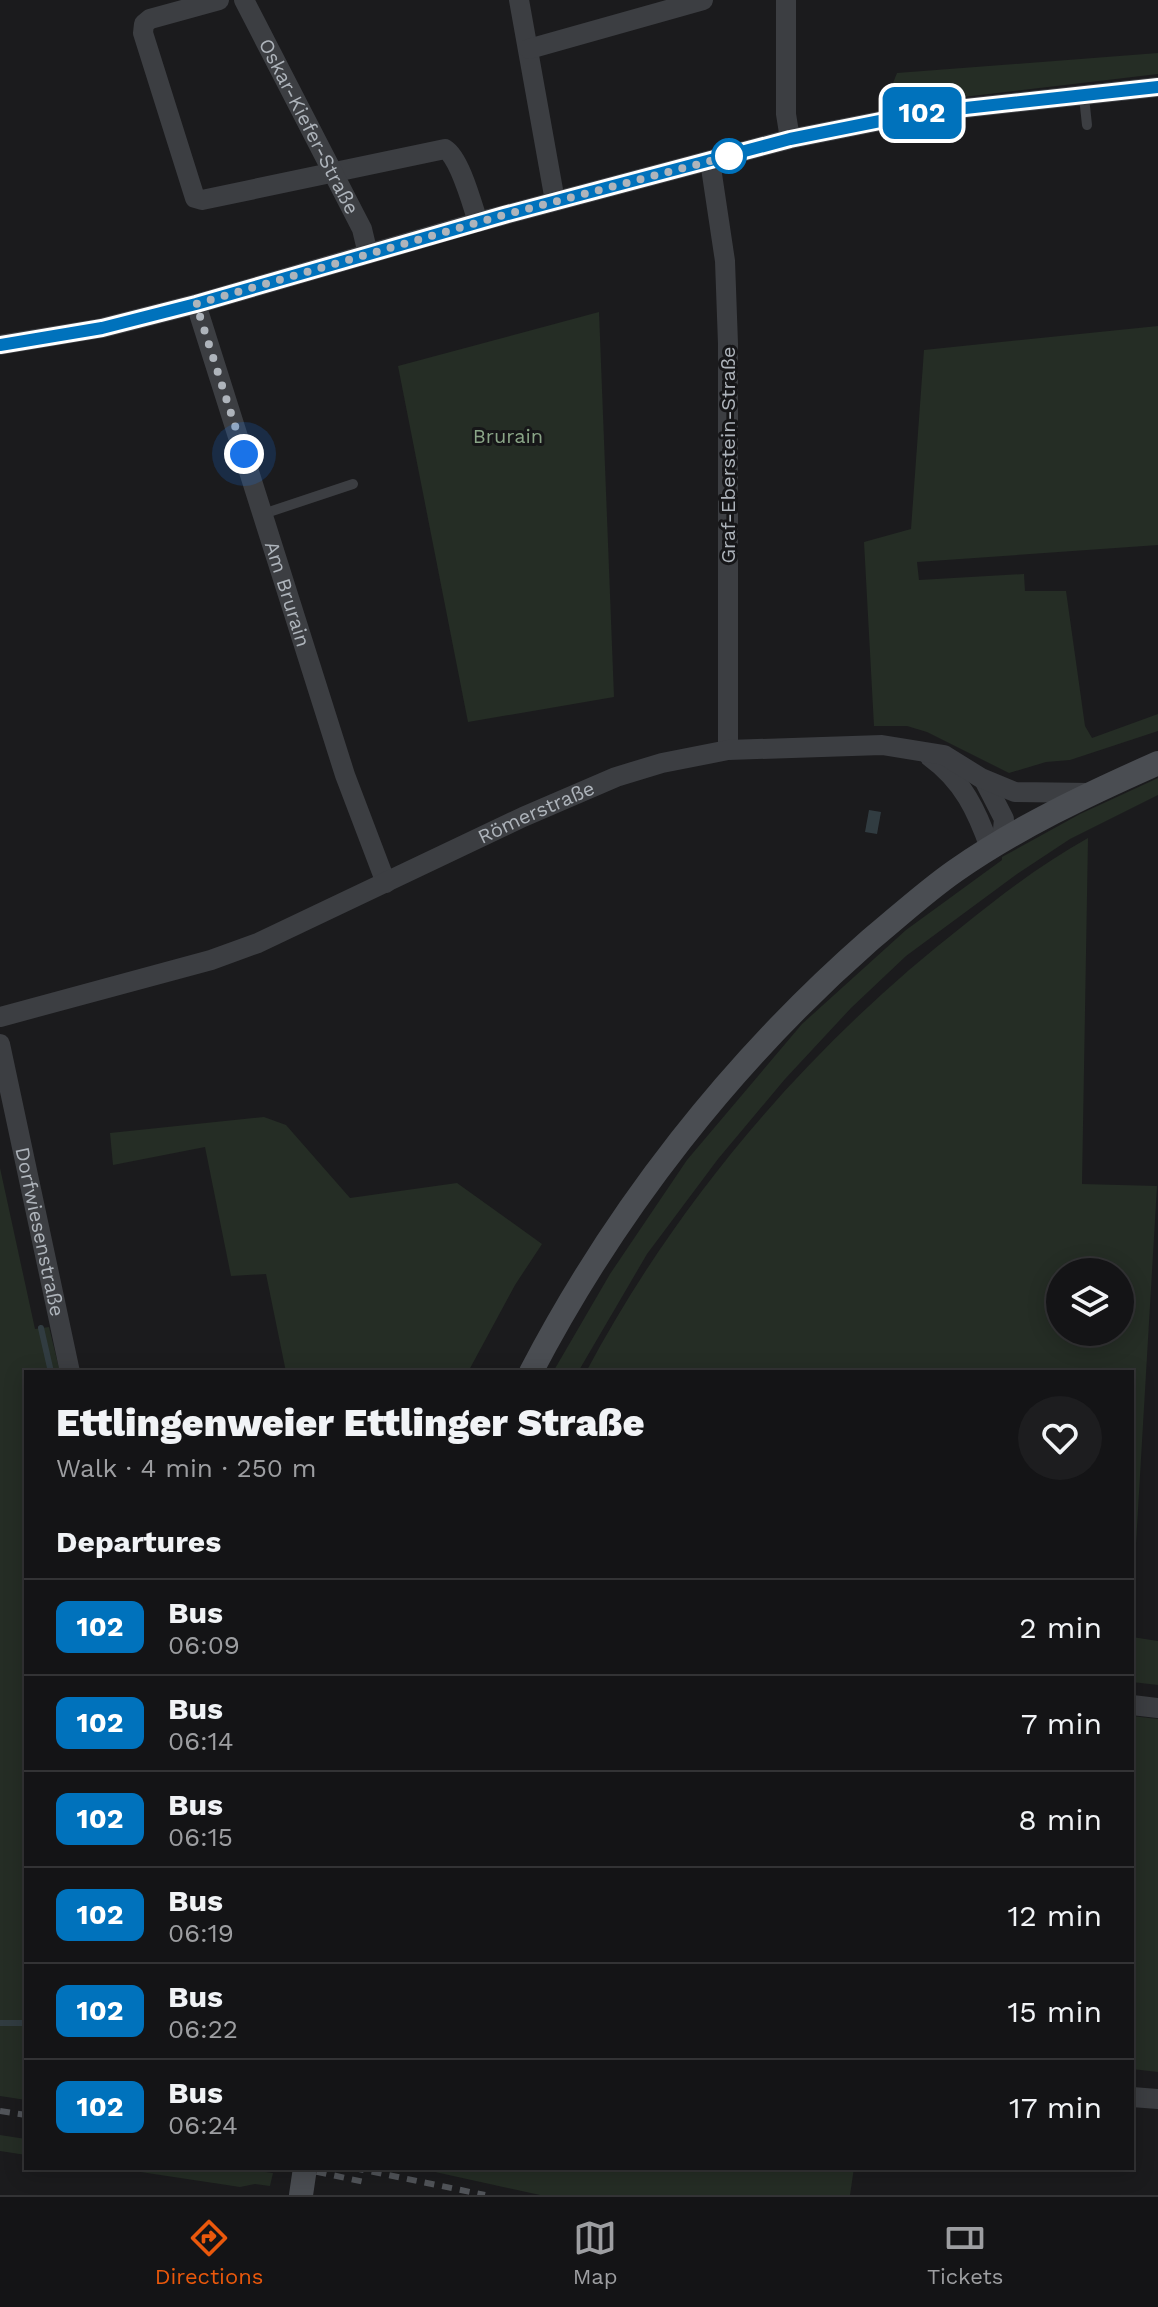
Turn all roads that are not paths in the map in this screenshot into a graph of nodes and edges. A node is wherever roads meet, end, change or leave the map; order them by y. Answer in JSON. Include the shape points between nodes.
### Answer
{"nodes":[{"id":1,"x":219,"y":0,"type":"edge"},
{"id":2,"x":244,"y":0,"type":"edge"},
{"id":3,"x":519,"y":0,"type":"edge"},
{"id":4,"x":703,"y":0,"type":"edge"},
{"id":5,"x":786,"y":0,"type":"edge"},
{"id":6,"x":529,"y":49,"type":"junction"},
{"id":7,"x":1158,"y":87,"type":"edge"},
{"id":8,"x":1084,"y":97,"type":"junction"},
{"id":9,"x":1087,"y":125,"type":"dead end"},
{"id":10,"x":790,"y":139,"type":"junction"},
{"id":11,"x":710,"y":161,"type":"junction"},
{"id":12,"x":332,"y":173,"type":"junction"},
{"id":13,"x":555,"y":201,"type":"junction"},
{"id":14,"x":478,"y":222,"type":"junction"},
{"id":15,"x":368,"y":254,"type":"junction"},
{"id":16,"x":196,"y":304,"type":"junction"},
{"id":17,"x":0,"y":345,"type":"edge"},
{"id":18,"x":353,"y":484,"type":"dead end"},
{"id":19,"x":263,"y":514,"type":"junction"},
{"id":20,"x":728,"y":750,"type":"junction"},
{"id":21,"x":916,"y":750,"type":"junction"},
{"id":22,"x":1158,"y":763,"type":"edge"},
{"id":23,"x":984,"y":780,"type":"junction"},
{"id":24,"x":1091,"y":793,"type":"junction"},
{"id":25,"x":996,"y":844,"type":"junction"},
{"id":26,"x":386,"y":883,"type":"junction"},
{"id":27,"x":0,"y":1017,"type":"edge"},
{"id":28,"x":0,"y":1044,"type":"edge"},
{"id":29,"x":70,"y":1370,"type":"edge"},
{"id":30,"x":532,"y":1370,"type":"edge"},
{"id":31,"x":1134,"y":1705,"type":"edge"},
{"id":32,"x":1158,"y":1708,"type":"edge"},
{"id":33,"x":1134,"y":2097,"type":"edge"},
{"id":34,"x":1158,"y":2099,"type":"edge"},
{"id":35,"x":305,"y":2170,"type":"edge"},
{"id":36,"x":301,"y":2195,"type":"edge"}],
"edges":[{"from":1,"to":12,"type":"street","via":[[144,24],[195,198]]},
{"from":2,"to":12,"type":"street","name":"Oskar-Kiefer-Straße"},
{"from":3,"to":6,"type":"street"},
{"from":4,"to":6,"type":"street"},
{"from":5,"to":10,"type":"street"},
{"from":6,"to":13,"type":"street"},
{"from":7,"to":8,"type":"street"},
{"from":8,"to":9,"type":"lane"},
{"from":8,"to":10,"type":"street","via":[[920,113]]},
{"from":10,"to":11,"type":"street"},
{"from":11,"to":13,"type":"street"},
{"from":11,"to":20,"type":"street","name":"Graf-Eberstein-Straße","via":[[725,261],[728,330]]},
{"from":12,"to":14,"type":"street","via":[[445,149],[451,152]]},
{"from":12,"to":15,"type":"street","name":"Oskar-Kiefer-Straße","via":[[362,229]]},
{"from":13,"to":14,"type":"street"},
{"from":14,"to":15,"type":"street"},
{"from":15,"to":16,"type":"street"},
{"from":16,"to":17,"type":"street","via":[[102,328]]},
{"from":16,"to":19,"type":"street","name":"Am Brurain"},
{"from":18,"to":19,"type":"lane"},
{"from":19,"to":26,"type":"street","name":"Am Brurain","via":[[345,775]]},
{"from":20,"to":21,"type":"street","name":"Römerstraße","via":[[882,745]]},
{"from":20,"to":26,"type":"street","name":"Römerstraße","via":[[616,777]]},
{"from":21,"to":23,"type":"street","name":"Römerstraße","via":[[944,755]]},
{"from":21,"to":25,"type":"street","via":[[958,782]]},
{"from":22,"to":24,"type":"main road","name":"Römerstraße"},
{"from":23,"to":24,"type":"street","name":"Römerstraße","via":[[1015,792]]},
{"from":23,"to":25,"type":"street","via":[[1004,819]]},
{"from":24,"to":25,"type":"main road","name":"Römerstraße"},
{"from":25,"to":30,"type":"main road","name":"Römerstraße","via":[[954,871],[826,979],[747,1063],[667,1159],[603,1249]]},
{"from":26,"to":27,"type":"street","name":"Römerstraße","via":[[246,948]]},
{"from":28,"to":29,"type":"street","name":"Dorfwiesenstraße"},
{"from":31,"to":32,"type":"street"},
{"from":33,"to":34,"type":"street"},
{"from":35,"to":36,"type":"main road","bridge":true}]}
